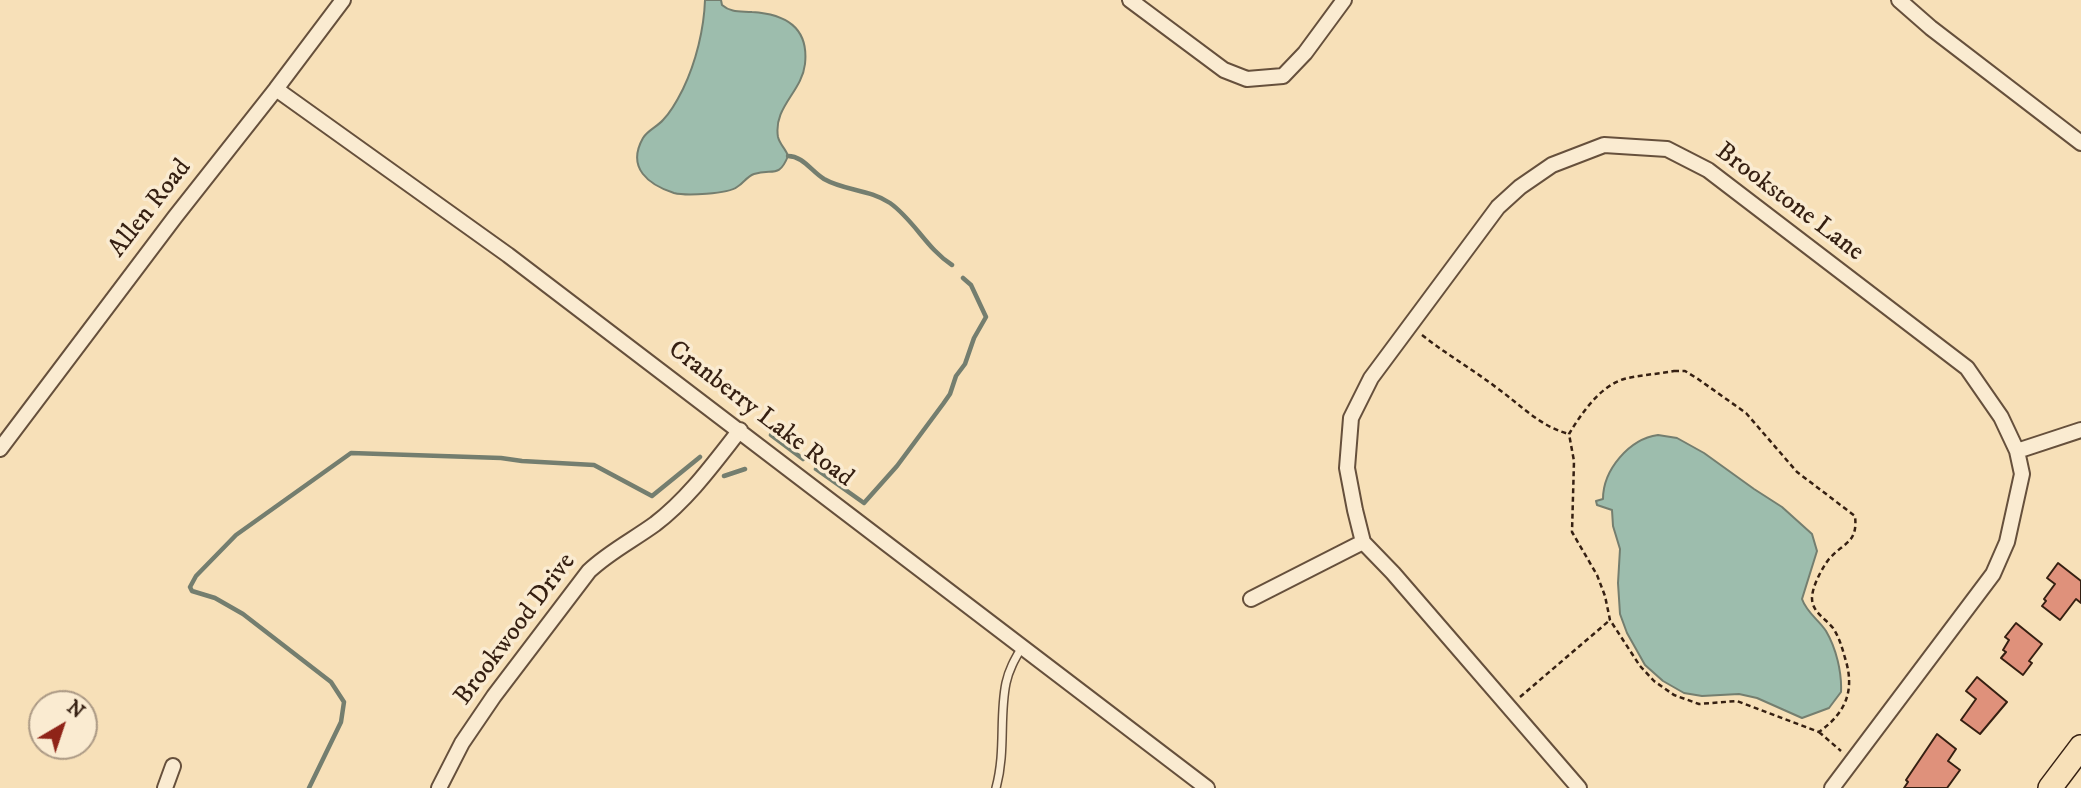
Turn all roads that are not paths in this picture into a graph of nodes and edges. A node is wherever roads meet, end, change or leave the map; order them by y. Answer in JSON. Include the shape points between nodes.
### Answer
{"nodes":[{"id":1,"x":342,"y":0,"type":"edge"},
{"id":2,"x":1130,"y":0,"type":"edge"},
{"id":3,"x":1345,"y":0,"type":"edge"},
{"id":4,"x":1899,"y":0,"type":"edge"},
{"id":5,"x":276,"y":89,"type":"junction"},
{"id":6,"x":2081,"y":143,"type":"edge"},
{"id":7,"x":740,"y":430,"type":"junction"},
{"id":8,"x":2081,"y":430,"type":"edge"},
{"id":9,"x":0,"y":449,"type":"edge"},
{"id":10,"x":2017,"y":451,"type":"junction"},
{"id":11,"x":1363,"y":542,"type":"junction"},
{"id":12,"x":1251,"y":599,"type":"dead end"},
{"id":13,"x":1023,"y":647,"type":"junction"},
{"id":14,"x":2081,"y":747,"type":"edge"},
{"id":15,"x":173,"y":766,"type":"dead end"},
{"id":16,"x":165,"y":788,"type":"edge"},
{"id":17,"x":439,"y":788,"type":"edge"},
{"id":18,"x":996,"y":788,"type":"edge"},
{"id":19,"x":1208,"y":788,"type":"edge"},
{"id":20,"x":1579,"y":788,"type":"edge"},
{"id":21,"x":1832,"y":788,"type":"edge"},
{"id":22,"x":2050,"y":788,"type":"edge"}],
"edges":[{"from":1,"to":5,"type":"street","name":"Allen Road"},
{"from":2,"to":3,"type":"street","via":[[1224,70],[1247,79],[1283,76]]},
{"from":4,"to":6,"type":"street"},
{"from":5,"to":7,"type":"street","name":"Cranberry Lake Road","via":[[509,255]]},
{"from":5,"to":9,"type":"street","name":"Allen Road"},
{"from":7,"to":13,"type":"street","name":"Cranberry Lake Road"},
{"from":7,"to":17,"type":"street","name":"Brookwood Drive","via":[[687,496],[589,571],[494,696]]},
{"from":8,"to":10,"type":"street"},
{"from":10,"to":11,"type":"street","name":"Brookstone Lane","via":[[2001,417],[1967,368],[1709,170],[1667,149],[1604,145],[1552,165],[1498,206],[1371,378],[1351,418],[1347,468]]},
{"from":10,"to":21,"type":"street","name":"Brookstone Lane","via":[[2022,474],[2007,542],[1993,574]]},
{"from":11,"to":12,"type":"street"},
{"from":11,"to":20,"type":"street"},
{"from":13,"to":18,"type":"lane","via":[[1005,685],[1003,757]]},
{"from":13,"to":19,"type":"street","name":"Cranberry Lake Road"},
{"from":14,"to":22,"type":"main road"},
{"from":15,"to":16,"type":"street"}]}
